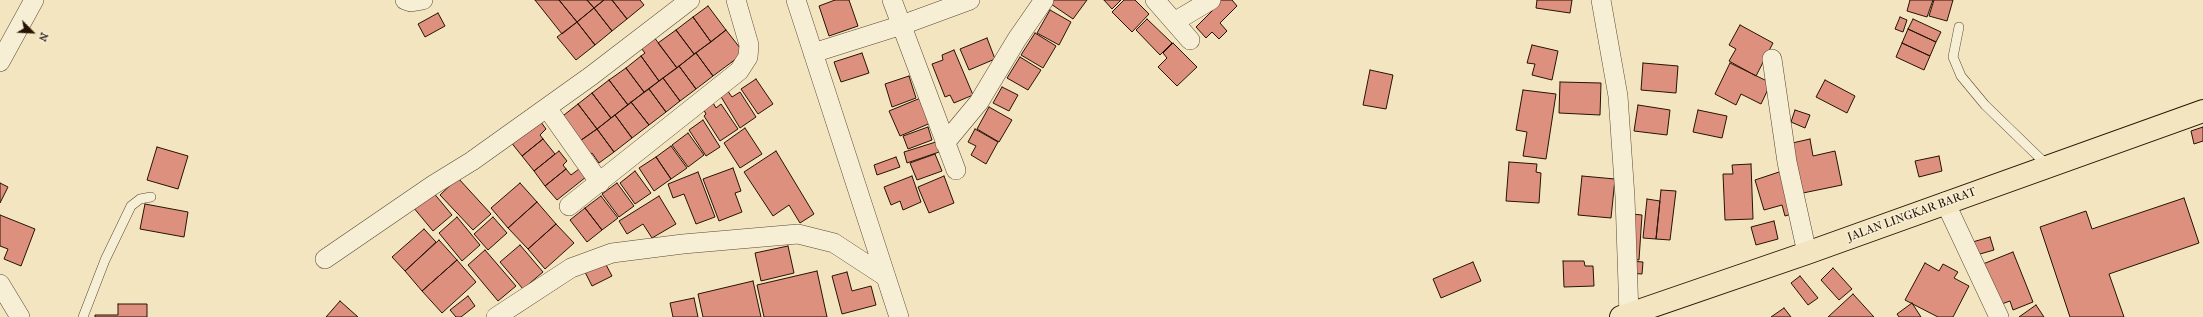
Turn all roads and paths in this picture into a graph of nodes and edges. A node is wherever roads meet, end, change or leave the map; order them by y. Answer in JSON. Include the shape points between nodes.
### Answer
{"nodes":[{"id":1,"x":34,"y":0,"type":"edge"},
{"id":2,"x":405,"y":0,"type":"edge"},
{"id":3,"x":423,"y":0,"type":"edge"},
{"id":4,"x":690,"y":0,"type":"edge"},
{"id":5,"x":736,"y":0,"type":"edge"},
{"id":6,"x":796,"y":0,"type":"edge"},
{"id":7,"x":892,"y":0,"type":"edge"},
{"id":8,"x":970,"y":0,"type":"edge"},
{"id":9,"x":1044,"y":0,"type":"edge"},
{"id":10,"x":1155,"y":0,"type":"edge"},
{"id":11,"x":1211,"y":0,"type":"edge"},
{"id":12,"x":1601,"y":0,"type":"edge"},
{"id":13,"x":1174,"y":22,"type":"junction"},
{"id":14,"x":902,"y":25,"type":"junction"},
{"id":15,"x":1959,"y":27,"type":"dead end"},
{"id":16,"x":1190,"y":40,"type":"dead end"},
{"id":17,"x":813,"y":53,"type":"junction"},
{"id":18,"x":1772,"y":59,"type":"dead end"},
{"id":19,"x":0,"y":62,"type":"edge"},
{"id":20,"x":547,"y":108,"type":"junction"},
{"id":21,"x":2203,"y":111,"type":"edge"},
{"id":22,"x":945,"y":143,"type":"junction"},
{"id":23,"x":2049,"y":166,"type":"junction"},
{"id":24,"x":956,"y":170,"type":"dead end"},
{"id":25,"x":600,"y":183,"type":"junction"},
{"id":26,"x":151,"y":197,"type":"dead end"},
{"id":27,"x":1945,"y":202,"type":"junction"},
{"id":28,"x":569,"y":206,"type":"dead end"},
{"id":29,"x":1808,"y":253,"type":"junction"},
{"id":30,"x":325,"y":259,"type":"dead end"},
{"id":31,"x":886,"y":277,"type":"junction"},
{"id":32,"x":0,"y":284,"type":"edge"},
{"id":33,"x":1625,"y":316,"type":"edge"},
{"id":34,"x":20,"y":317,"type":"edge"},
{"id":35,"x":82,"y":317,"type":"edge"},
{"id":36,"x":496,"y":317,"type":"edge"},
{"id":37,"x":899,"y":317,"type":"edge"},
{"id":38,"x":1998,"y":317,"type":"edge"}],
"edges":[{"from":1,"to":19,"type":"street"},
{"from":2,"to":3,"type":"street"},
{"from":4,"to":20,"type":"street"},
{"from":5,"to":25,"type":"street","via":[[749,45],[745,64]]},
{"from":6,"to":17,"type":"street"},
{"from":7,"to":14,"type":"street"},
{"from":8,"to":14,"type":"street"},
{"from":9,"to":22,"type":"street","via":[[979,102]]},
{"from":10,"to":13,"type":"street"},
{"from":11,"to":13,"type":"street"},
{"from":12,"to":33,"type":"street","via":[[1618,96],[1625,197]]},
{"from":13,"to":16,"type":"street"},
{"from":14,"to":17,"type":"street"},
{"from":14,"to":22,"type":"street"},
{"from":15,"to":23,"type":"lane","via":[[1953,57],[1961,76],[1986,105]]},
{"from":17,"to":31,"type":"street"},
{"from":18,"to":29,"type":"street","via":[[1787,162]]},
{"from":20,"to":25,"type":"street"},
{"from":20,"to":30,"type":"street"},
{"from":21,"to":23,"type":"highway","name":"JALAN LINGKAR BARAT"},
{"from":22,"to":24,"type":"street"},
{"from":23,"to":27,"type":"highway","name":"JALAN LINGKAR BARAT"},
{"from":25,"to":28,"type":"street"},
{"from":26,"to":35,"type":"lane","via":[[140,199],[131,206]]},
{"from":27,"to":29,"type":"highway","name":"JALAN LINGKAR BARAT"},
{"from":27,"to":38,"type":"street"},
{"from":29,"to":33,"type":"highway","name":"JALAN LINGKAR BARAT"},
{"from":31,"to":36,"type":"street","via":[[834,243],[798,234],[691,243],[612,253],[572,268]]},
{"from":31,"to":37,"type":"street"},
{"from":32,"to":34,"type":"street"}]}
